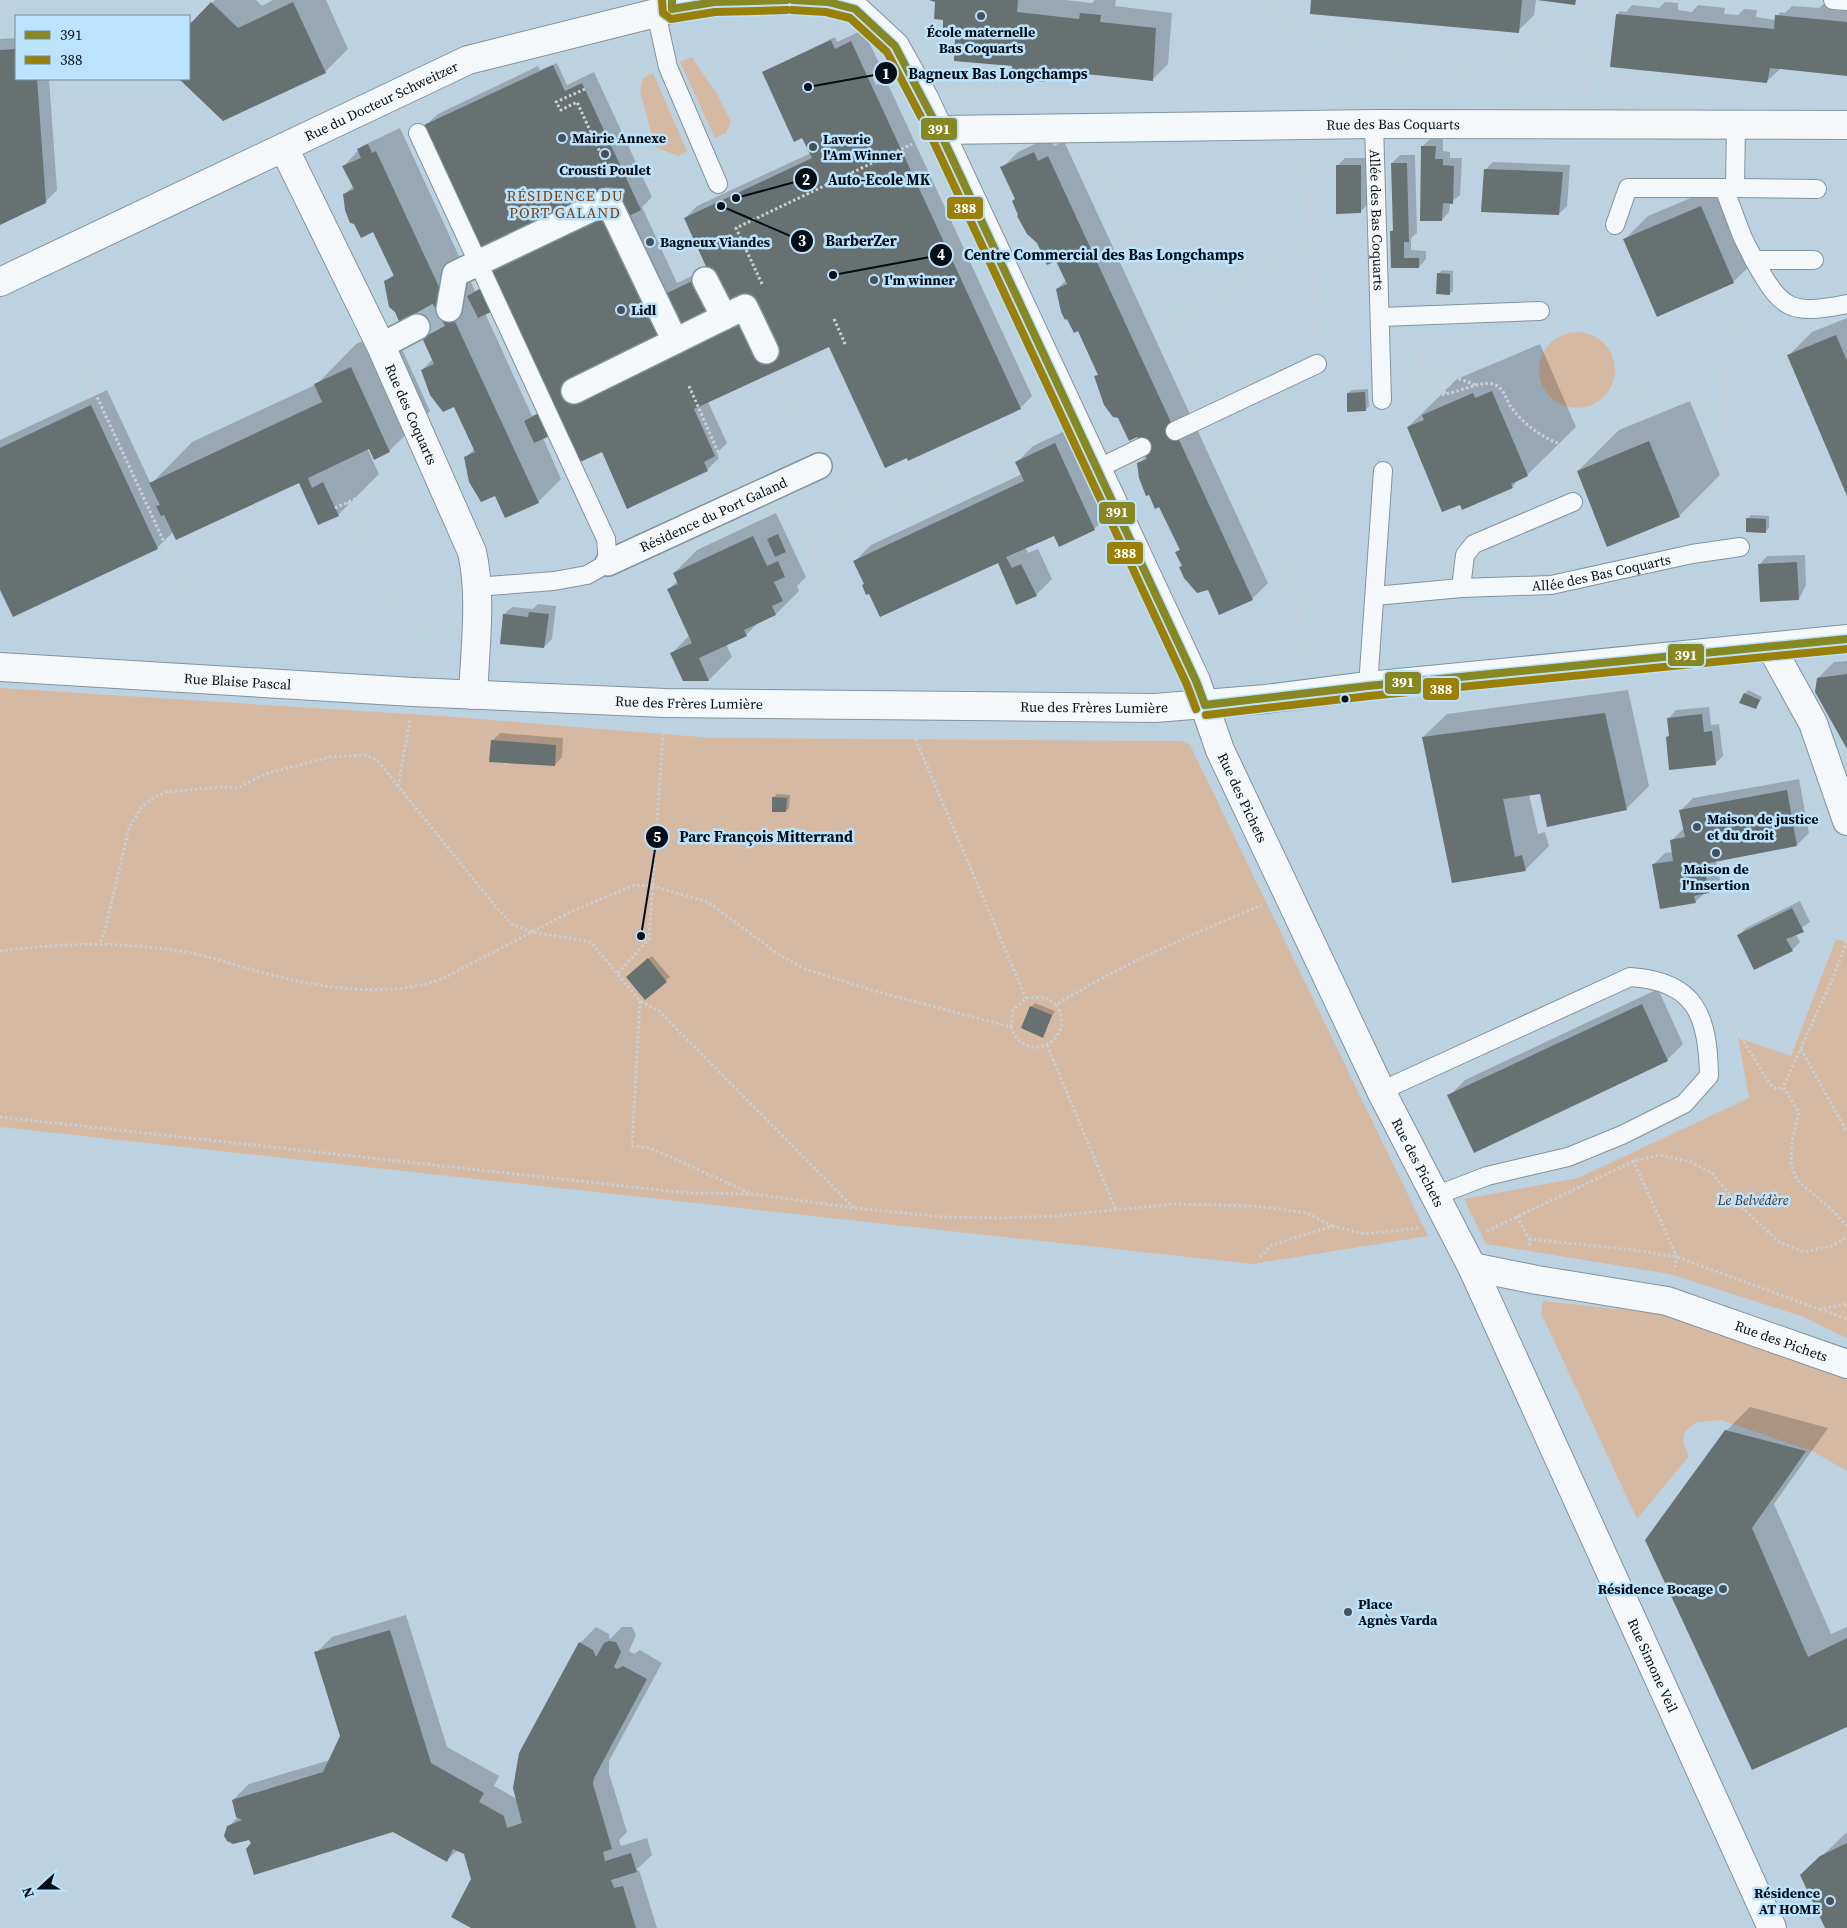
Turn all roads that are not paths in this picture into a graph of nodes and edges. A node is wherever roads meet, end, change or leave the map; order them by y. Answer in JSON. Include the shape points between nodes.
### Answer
{"nodes":[{"id":1,"x":787,"y":0,"type":"edge"},
{"id":2,"x":793,"y":0,"type":"edge"},
{"id":3,"x":1833,"y":0,"type":"edge"},
{"id":4,"x":714,"y":1,"type":"edge"},
{"id":5,"x":828,"y":1,"type":"edge"},
{"id":6,"x":1847,"y":1,"type":"edge"},
{"id":7,"x":667,"y":7,"type":"edge"},
{"id":8,"x":1736,"y":123,"type":"junction"},
{"id":9,"x":1374,"y":124,"type":"junction"},
{"id":10,"x":1847,"y":125,"type":"edge"},
{"id":11,"x":939,"y":130,"type":"junction"},
{"id":12,"x":418,"y":133,"type":"dead end"},
{"id":13,"x":284,"y":148,"type":"junction"},
{"id":14,"x":718,"y":184,"type":"dead end"},
{"id":15,"x":1730,"y":188,"type":"junction"},
{"id":16,"x":1817,"y":189,"type":"dead end"},
{"id":17,"x":1615,"y":225,"type":"dead end"},
{"id":18,"x":1754,"y":260,"type":"junction"},
{"id":19,"x":1814,"y":260,"type":"dead end"},
{"id":20,"x":705,"y":280,"type":"dead end"},
{"id":21,"x":0,"y":282,"type":"edge"},
{"id":22,"x":1847,"y":304,"type":"edge"},
{"id":23,"x":449,"y":309,"type":"dead end"},
{"id":24,"x":1540,"y":311,"type":"dead end"},
{"id":25,"x":734,"y":312,"type":"junction"},
{"id":26,"x":1381,"y":317,"type":"junction"},
{"id":27,"x":417,"y":327,"type":"tunnel mouth"},
{"id":28,"x":675,"y":341,"type":"junction"},
{"id":29,"x":381,"y":346,"type":"junction"},
{"id":30,"x":766,"y":351,"type":"dead end"},
{"id":31,"x":1317,"y":364,"type":"road end"},
{"id":32,"x":574,"y":391,"type":"dead end"},
{"id":33,"x":1382,"y":400,"type":"road end"},
{"id":34,"x":1175,"y":431,"type":"dead end"},
{"id":35,"x":1142,"y":447,"type":"dead end"},
{"id":36,"x":819,"y":466,"type":"dead end"},
{"id":37,"x":1097,"y":468,"type":"junction"},
{"id":38,"x":1383,"y":471,"type":"dead end"},
{"id":39,"x":1573,"y":502,"type":"road end"},
{"id":40,"x":1740,"y":547,"type":"dead end"},
{"id":41,"x":608,"y":562,"type":"junction"},
{"id":42,"x":476,"y":587,"type":"junction"},
{"id":43,"x":1461,"y":588,"type":"junction"},
{"id":44,"x":1375,"y":596,"type":"junction"},
{"id":45,"x":1847,"y":639,"type":"edge"},
{"id":46,"x":1771,"y":647,"type":"junction"},
{"id":47,"x":0,"y":666,"type":"edge"},
{"id":48,"x":1368,"y":686,"type":"junction"},
{"id":49,"x":473,"y":695,"type":"junction"},
{"id":50,"x":1205,"y":705,"type":"junction"},
{"id":51,"x":1847,"y":821,"type":"edge"},
{"id":52,"x":1380,"y":1091,"type":"junction"},
{"id":53,"x":1440,"y":1206,"type":"junction"},
{"id":54,"x":1472,"y":1267,"type":"junction"},
{"id":55,"x":1847,"y":1364,"type":"edge"},
{"id":56,"x":1772,"y":1928,"type":"edge"}],
"edges":[{"from":1,"to":4,"type":"street","name":"Rue du Docteur Schweitzer"},
{"from":2,"to":5,"type":"street"},
{"from":3,"to":6,"type":"lane"},
{"from":4,"to":7,"type":"street","name":"Rue du Docteur Schweitzer"},
{"from":5,"to":11,"type":"street","name":"Rue des Pichets","via":[[855,9],[895,46]]},
{"from":7,"to":13,"type":"street","name":"Rue du Docteur Schweitzer","via":[[468,60]]},
{"from":7,"to":14,"type":"lane","via":[[668,67]]},
{"from":8,"to":9,"type":"street","name":"Rue des Bas Coquarts"},
{"from":8,"to":10,"type":"street","name":"Rue des Bas Coquarts"},
{"from":8,"to":15,"type":"lane"},
{"from":9,"to":11,"type":"street","name":"Rue des Bas Coquarts"},
{"from":9,"to":26,"type":"lane","name":"Allée des Bas Coquarts"},
{"from":11,"to":37,"type":"street","name":"Rue des Pichets"},
{"from":12,"to":41,"type":"lane","via":[[606,539]]},
{"from":13,"to":21,"type":"street","name":"Rue du Docteur Schweitzer"},
{"from":13,"to":29,"type":"street","name":"Rue des Coquarts"},
{"from":15,"to":16,"type":"lane"},
{"from":15,"to":17,"type":"lane","via":[[1628,188]]},
{"from":15,"to":18,"type":"lane","via":[[1742,236]]},
{"from":18,"to":19,"type":"lane"},
{"from":18,"to":22,"type":"lane","via":[[1768,286],[1784,303],[1814,310]]},
{"from":20,"to":25,"type":"street"},
{"from":23,"to":28,"type":"street","via":[[456,274],[608,201]]},
{"from":24,"to":26,"type":"lane"},
{"from":25,"to":28,"type":"street"},
{"from":25,"to":30,"type":"street"},
{"from":26,"to":33,"type":"lane","name":"Allée des Bas Coquarts"},
{"from":27,"to":29,"type":"street"},
{"from":28,"to":32,"type":"street"},
{"from":29,"to":42,"type":"street","name":"Rue des Coquarts","via":[[472,552]]},
{"from":31,"to":34,"type":"lane"},
{"from":35,"to":37,"type":"lane"},
{"from":36,"to":41,"type":"street","name":"Résidence du Port Galand"},
{"from":37,"to":50,"type":"street","name":"Rue des Pichets"},
{"from":38,"to":44,"type":"lane"},
{"from":39,"to":43,"type":"lane","via":[[1474,544],[1465,555]]},
{"from":40,"to":43,"type":"lane","name":"Allée des Bas Coquarts","via":[[1692,554],[1552,585]]},
{"from":41,"to":42,"type":"lane","via":[[587,575],[554,582]]},
{"from":42,"to":49,"type":"street","name":"Rue des Coquarts"},
{"from":43,"to":44,"type":"lane","name":"Allée des Bas Coquarts"},
{"from":44,"to":48,"type":"lane"},
{"from":45,"to":46,"type":"street","name":"Rue des Frères Lumière"},
{"from":46,"to":48,"type":"street","name":"Rue des Frères Lumière"},
{"from":46,"to":51,"type":"street","via":[[1813,723]]},
{"from":47,"to":49,"type":"street","name":"Rue Blaise Pascal"},
{"from":48,"to":50,"type":"street","name":"Rue des Frères Lumière"},
{"from":49,"to":50,"type":"street","name":"Rue des Frères Lumière","via":[[665,703],[1155,708]]},
{"from":50,"to":52,"type":"street","name":"Rue des Pichets","via":[[1220,750]]},
{"from":52,"to":53,"type":"street","name":"Rue des Pichets"},
{"from":52,"to":53,"type":"lane","via":[[1630,977],[1654,978],[1674,986],[1689,999],[1704,1025],[1708,1076],[1684,1104],[1568,1157],[1487,1176]]},
{"from":53,"to":54,"type":"street","name":"Rue des Pichets"},
{"from":54,"to":55,"type":"street","name":"Rue des Pichets","via":[[1667,1301]]},
{"from":54,"to":56,"type":"street","name":"Rue Simone Veil"}]}
